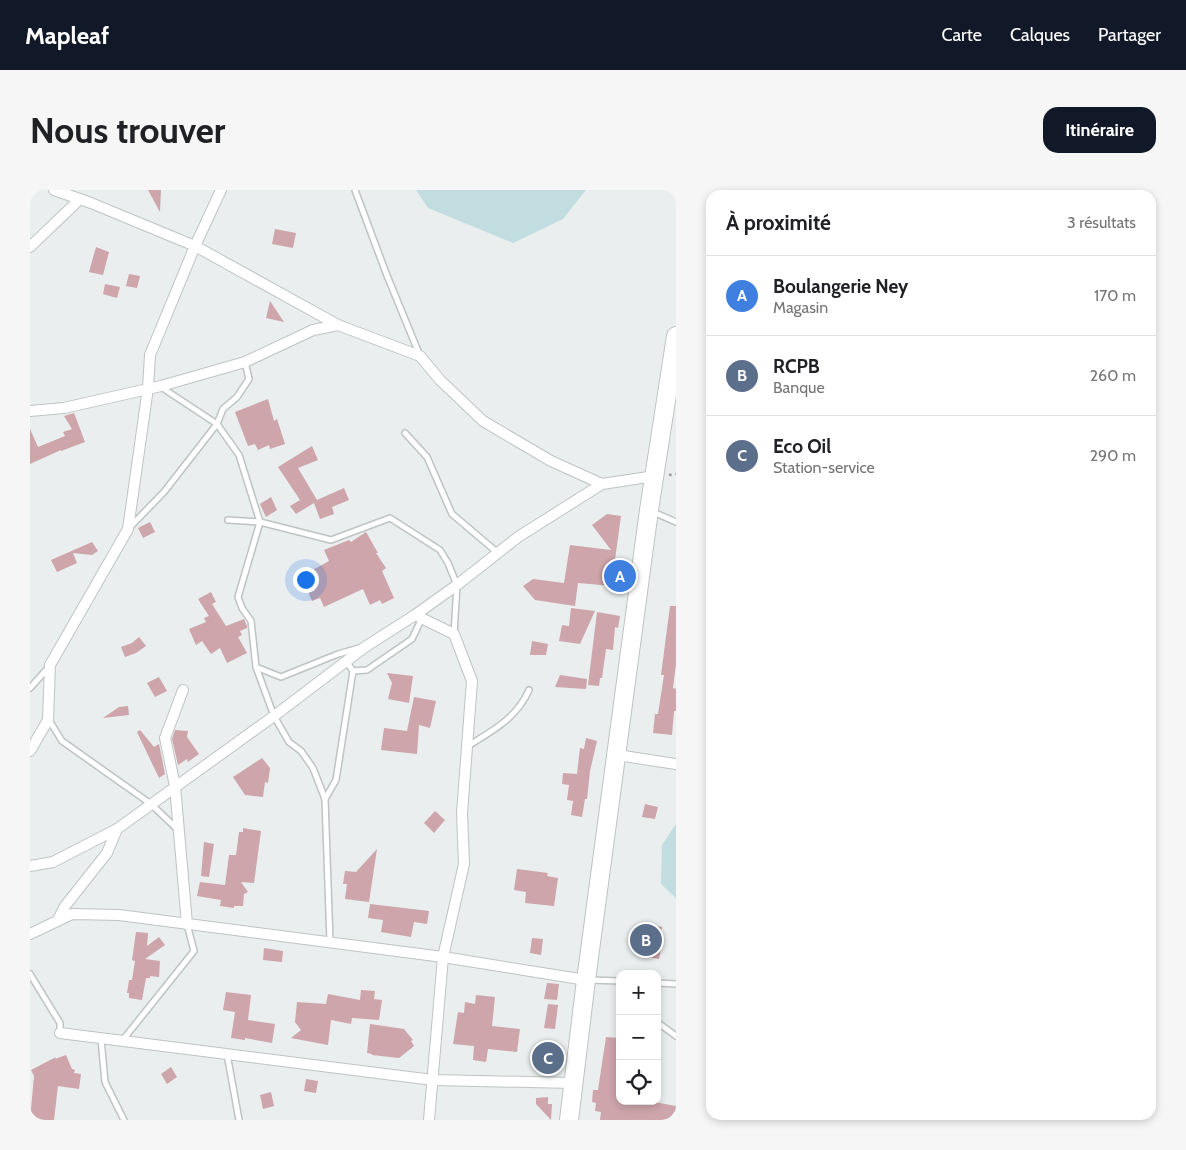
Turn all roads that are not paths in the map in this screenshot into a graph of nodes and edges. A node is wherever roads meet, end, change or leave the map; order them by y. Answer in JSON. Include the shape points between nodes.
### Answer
{"nodes":[{"id":1,"x":54,"y":190,"type":"edge"},
{"id":2,"x":221,"y":190,"type":"edge"},
{"id":3,"x":355,"y":190,"type":"edge"},
{"id":4,"x":80,"y":199,"type":"junction"},
{"id":5,"x":196,"y":246,"type":"junction"},
{"id":6,"x":30,"y":247,"type":"edge"},
{"id":7,"x":338,"y":324,"type":"junction"},
{"id":8,"x":676,"y":336,"type":"edge"},
{"id":9,"x":420,"y":356,"type":"junction"},
{"id":10,"x":245,"y":362,"type":"junction"},
{"id":11,"x":161,"y":386,"type":"junction"},
{"id":12,"x":148,"y":388,"type":"junction"},
{"id":13,"x":30,"y":411,"type":"edge"},
{"id":14,"x":217,"y":424,"type":"junction"},
{"id":15,"x":405,"y":433,"type":"dead end"},
{"id":16,"x":655,"y":476,"type":"junction"},
{"id":17,"x":602,"y":484,"type":"junction"},
{"id":18,"x":650,"y":510,"type":"junction"},
{"id":19,"x":228,"y":520,"type":"dead end"},
{"id":20,"x":260,"y":522,"type":"junction"},
{"id":21,"x":676,"y":522,"type":"edge"},
{"id":22,"x":128,"y":529,"type":"junction"},
{"id":23,"x":498,"y":553,"type":"junction"},
{"id":24,"x":457,"y":585,"type":"junction"},
{"id":25,"x":418,"y":617,"type":"junction"},
{"id":26,"x":454,"y":634,"type":"junction"},
{"id":27,"x":365,"y":647,"type":"junction"},
{"id":28,"x":346,"y":661,"type":"junction"},
{"id":29,"x":50,"y":665,"type":"junction"},
{"id":30,"x":256,"y":667,"type":"junction"},
{"id":31,"x":353,"y":671,"type":"junction"},
{"id":32,"x":30,"y":688,"type":"edge"},
{"id":33,"x":183,"y":690,"type":"dead end"},
{"id":34,"x":529,"y":690,"type":"dead end"},
{"id":35,"x":274,"y":716,"type":"junction"},
{"id":36,"x":48,"y":720,"type":"junction"},
{"id":37,"x":468,"y":746,"type":"junction"},
{"id":38,"x":30,"y":751,"type":"edge"},
{"id":39,"x":617,"y":755,"type":"junction"},
{"id":40,"x":676,"y":764,"type":"edge"},
{"id":41,"x":175,"y":786,"type":"junction"},
{"id":42,"x":325,"y":799,"type":"junction"},
{"id":43,"x":151,"y":804,"type":"junction"},
{"id":44,"x":117,"y":829,"type":"junction"},
{"id":45,"x":180,"y":832,"type":"junction"},
{"id":46,"x":30,"y":866,"type":"edge"},
{"id":47,"x":58,"y":920,"type":"junction"},
{"id":48,"x":188,"y":924,"type":"junction"},
{"id":49,"x":30,"y":934,"type":"edge"},
{"id":50,"x":330,"y":942,"type":"junction"},
{"id":51,"x":443,"y":957,"type":"junction"},
{"id":52,"x":30,"y":974,"type":"edge"},
{"id":53,"x":586,"y":980,"type":"junction"},
{"id":54,"x":616,"y":980,"type":"edge"},
{"id":55,"x":661,"y":983,"type":"edge"},
{"id":56,"x":676,"y":984,"type":"edge"},
{"id":57,"x":661,"y":1025,"type":"edge"},
{"id":58,"x":60,"y":1033,"type":"joint"},
{"id":59,"x":676,"y":1036,"type":"edge"},
{"id":60,"x":101,"y":1039,"type":"junction"},
{"id":61,"x":122,"y":1041,"type":"junction"},
{"id":62,"x":227,"y":1054,"type":"junction"},
{"id":63,"x":432,"y":1080,"type":"junction"},
{"id":64,"x":572,"y":1083,"type":"junction"},
{"id":65,"x":124,"y":1120,"type":"edge"},
{"id":66,"x":239,"y":1120,"type":"edge"},
{"id":67,"x":429,"y":1120,"type":"edge"},
{"id":68,"x":569,"y":1120,"type":"edge"}],
"edges":[{"from":1,"to":4,"type":"street"},
{"from":2,"to":5,"type":"street"},
{"from":3,"to":9,"type":"lane"},
{"from":4,"to":5,"type":"street"},
{"from":4,"to":6,"type":"street"},
{"from":5,"to":7,"type":"street"},
{"from":5,"to":12,"type":"street","via":[[150,355]]},
{"from":7,"to":9,"type":"street"},
{"from":7,"to":10,"type":"street","via":[[313,330]]},
{"from":8,"to":16,"type":"highway"},
{"from":9,"to":17,"type":"street","via":[[440,380],[484,421],[551,461]]},
{"from":10,"to":11,"type":"street"},
{"from":10,"to":14,"type":"lane","via":[[249,379],[238,397],[223,409]]},
{"from":11,"to":12,"type":"street"},
{"from":11,"to":14,"type":"lane"},
{"from":12,"to":13,"type":"street","via":[[64,408]]},
{"from":12,"to":22,"type":"street"},
{"from":14,"to":20,"type":"lane","via":[[239,455]]},
{"from":14,"to":22,"type":"lane","via":[[164,492]]},
{"from":15,"to":23,"type":"lane","via":[[427,457],[452,514]]},
{"from":16,"to":17,"type":"street"},
{"from":16,"to":18,"type":"highway"},
{"from":17,"to":23,"type":"street"},
{"from":18,"to":21,"type":"lane"},
{"from":18,"to":39,"type":"highway"},
{"from":19,"to":20,"type":"lane"},
{"from":20,"to":24,"type":"lane","via":[[331,540],[390,518],[440,550]]},
{"from":20,"to":30,"type":"lane","via":[[238,596],[250,621]]},
{"from":22,"to":29,"type":"street"},
{"from":23,"to":24,"type":"street"},
{"from":24,"to":25,"type":"street"},
{"from":24,"to":26,"type":"lane"},
{"from":25,"to":26,"type":"street"},
{"from":25,"to":27,"type":"street"},
{"from":25,"to":31,"type":"lane","via":[[412,639],[367,670]]},
{"from":26,"to":37,"type":"street","via":[[472,681]]},
{"from":27,"to":28,"type":"street"},
{"from":27,"to":30,"type":"lane","via":[[281,677]]},
{"from":28,"to":31,"type":"lane"},
{"from":28,"to":35,"type":"street"},
{"from":29,"to":32,"type":"lane"},
{"from":29,"to":36,"type":"street"},
{"from":30,"to":35,"type":"lane"},
{"from":31,"to":42,"type":"lane","via":[[336,780]]},
{"from":33,"to":41,"type":"street","via":[[165,738]]},
{"from":34,"to":37,"type":"lane","via":[[525,700],[503,725]]},
{"from":35,"to":41,"type":"street"},
{"from":35,"to":42,"type":"lane","via":[[289,742],[301,751],[313,768]]},
{"from":36,"to":38,"type":"street"},
{"from":36,"to":43,"type":"lane","via":[[62,741]]},
{"from":37,"to":51,"type":"street","via":[[462,813],[464,864]]},
{"from":39,"to":40,"type":"street"},
{"from":39,"to":53,"type":"highway"},
{"from":41,"to":43,"type":"street"},
{"from":41,"to":45,"type":"street"},
{"from":42,"to":50,"type":"lane"},
{"from":43,"to":44,"type":"street"},
{"from":43,"to":45,"type":"lane"},
{"from":44,"to":46,"type":"street","via":[[53,862]]},
{"from":44,"to":47,"type":"street","via":[[107,853],[65,906]]},
{"from":45,"to":48,"type":"street"},
{"from":47,"to":48,"type":"street","via":[[72,914],[119,915]]},
{"from":47,"to":49,"type":"street"},
{"from":48,"to":50,"type":"street"},
{"from":48,"to":61,"type":"lane","via":[[194,951]]},
{"from":50,"to":51,"type":"street"},
{"from":51,"to":53,"type":"street"},
{"from":51,"to":63,"type":"street"},
{"from":52,"to":58,"type":"lane","via":[[60,1023]]},
{"from":53,"to":54,"type":"lane"},
{"from":53,"to":64,"type":"highway"},
{"from":55,"to":56,"type":"lane"},
{"from":57,"to":59,"type":"lane"},
{"from":58,"to":60,"type":"street"},
{"from":60,"to":61,"type":"street"},
{"from":60,"to":65,"type":"lane","via":[[105,1082]]},
{"from":61,"to":62,"type":"street"},
{"from":62,"to":63,"type":"street"},
{"from":62,"to":66,"type":"lane"},
{"from":63,"to":64,"type":"street"},
{"from":63,"to":67,"type":"street"},
{"from":64,"to":68,"type":"highway"}]}
